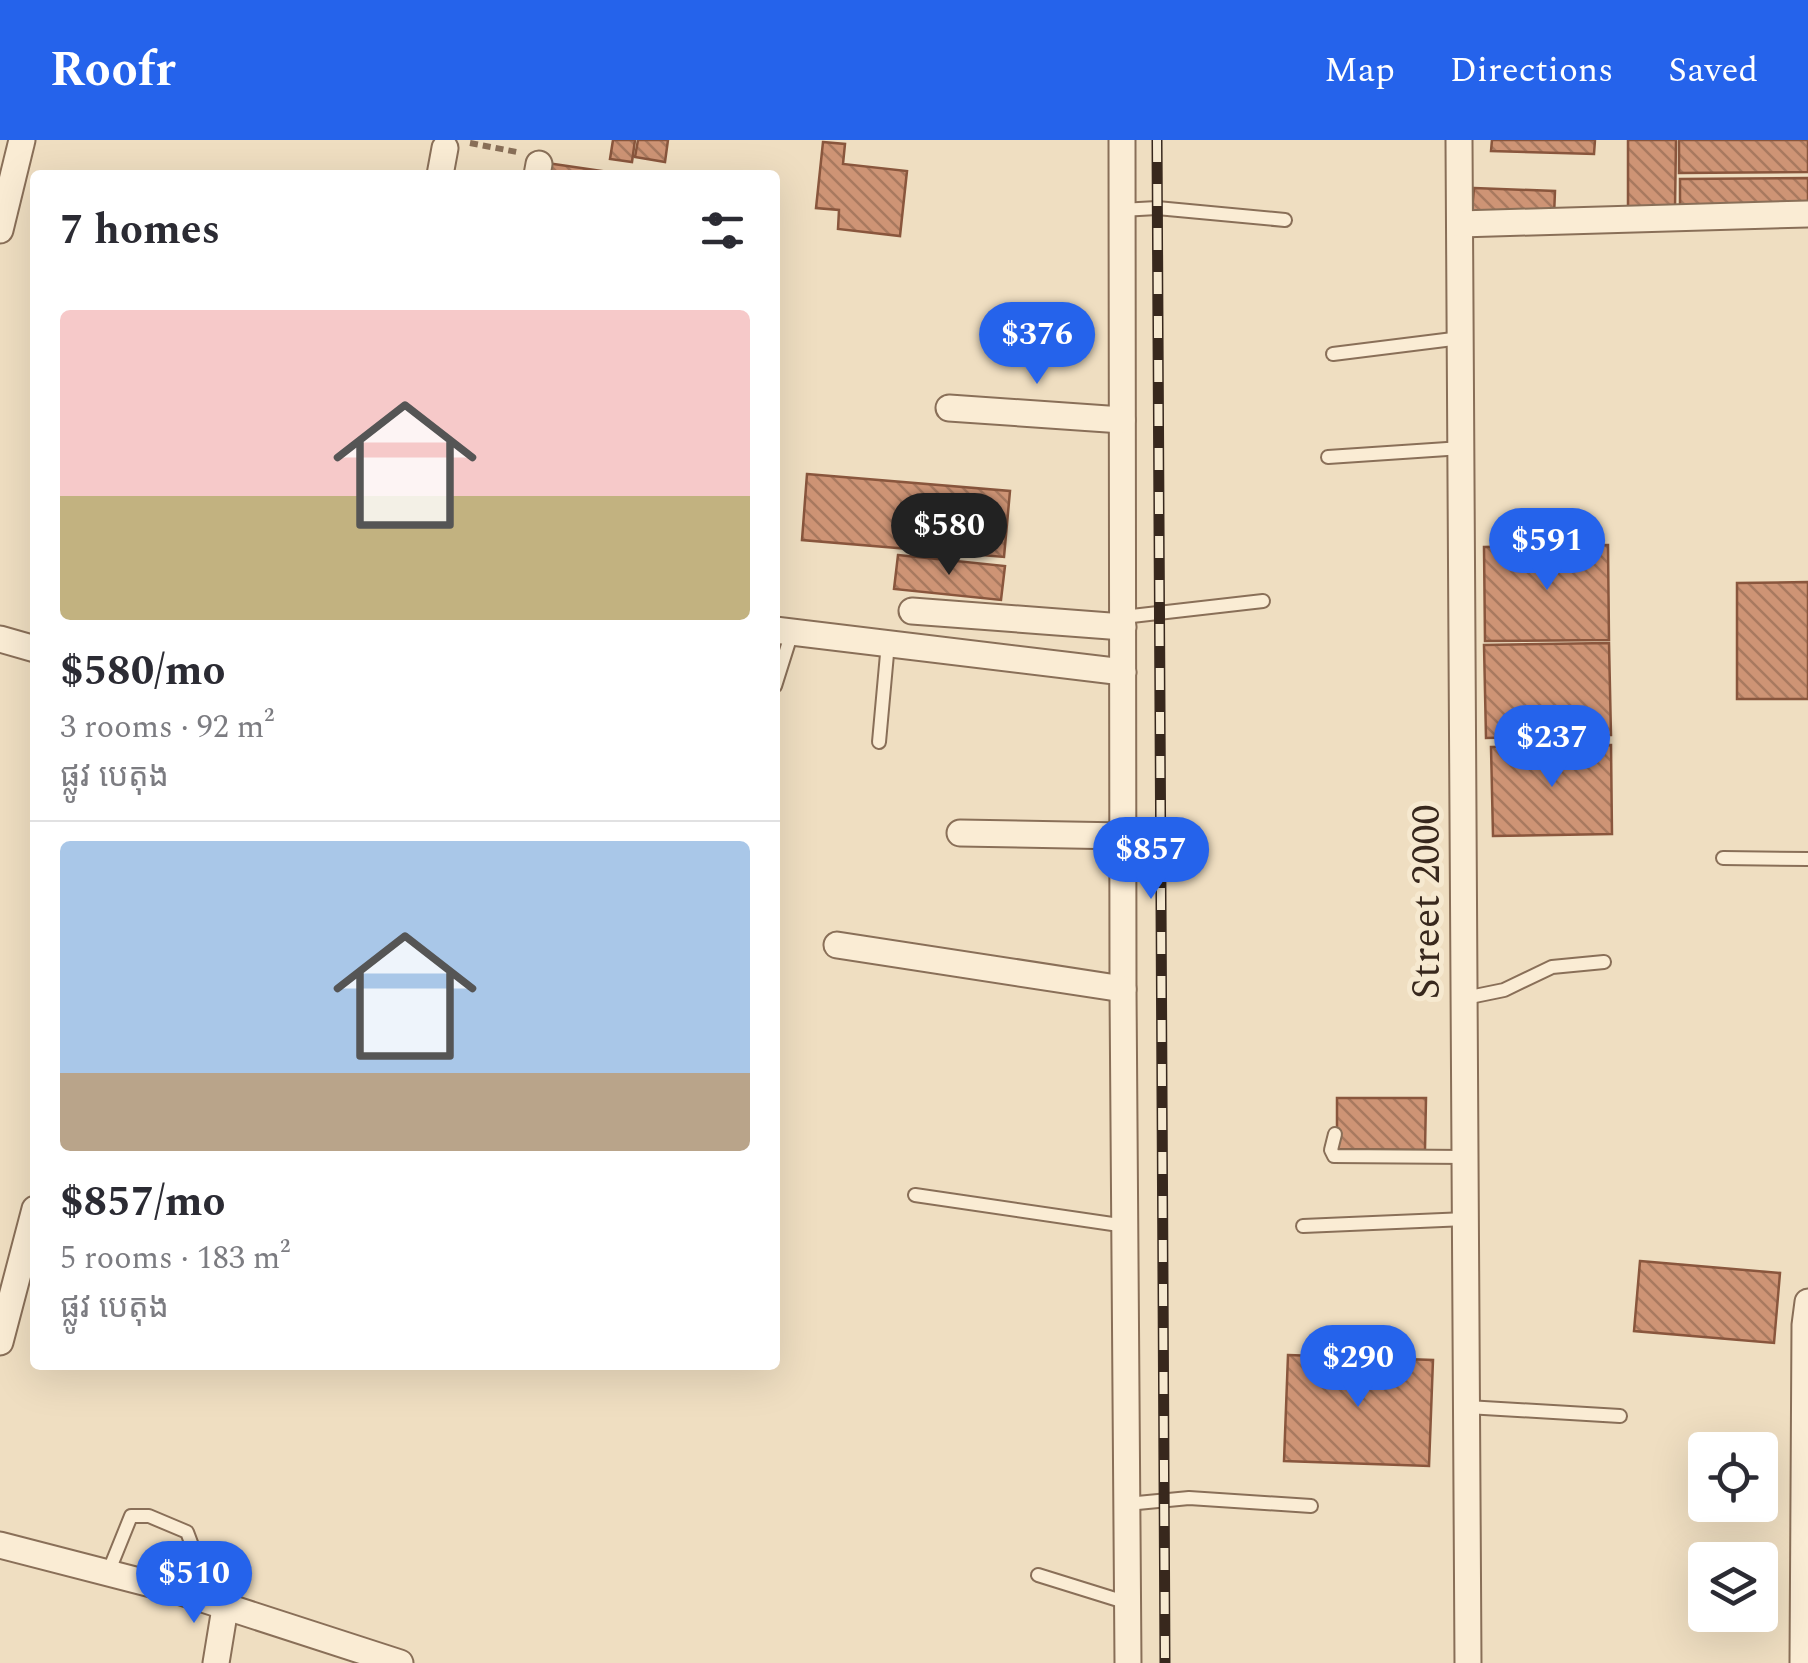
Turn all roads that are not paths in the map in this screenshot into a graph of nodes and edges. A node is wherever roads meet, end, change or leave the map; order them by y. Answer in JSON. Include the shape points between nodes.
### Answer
{"nodes":[{"id":1,"x":22,"y":140,"type":"edge"},
{"id":2,"x":1122,"y":140,"type":"edge"},
{"id":3,"x":1459,"y":140,"type":"edge"},
{"id":4,"x":445,"y":148,"type":"road end"},
{"id":5,"x":441,"y":170,"type":"edge"},
{"id":6,"x":1121,"y":210,"type":"junction"},
{"id":7,"x":1808,"y":214,"type":"edge"},
{"id":8,"x":1286,"y":220,"type":"dead end"},
{"id":9,"x":1460,"y":224,"type":"junction"},
{"id":10,"x":0,"y":230,"type":"edge"},
{"id":11,"x":1461,"y":338,"type":"junction"},
{"id":12,"x":1334,"y":354,"type":"dead end"},
{"id":13,"x":949,"y":408,"type":"dead end"},
{"id":14,"x":1122,"y":420,"type":"junction"},
{"id":15,"x":1462,"y":448,"type":"junction"},
{"id":16,"x":1328,"y":457,"type":"dead end"},
{"id":17,"x":1263,"y":601,"type":"dead end"},
{"id":18,"x":912,"y":611,"type":"dead end"},
{"id":19,"x":1123,"y":622,"type":"junction"},
{"id":20,"x":783,"y":631,"type":"edge"},
{"id":21,"x":0,"y":640,"type":"edge"},
{"id":22,"x":888,"y":643,"type":"junction"},
{"id":23,"x":30,"y":648,"type":"edge"},
{"id":24,"x":1123,"y":672,"type":"junction"},
{"id":25,"x":879,"y":742,"type":"dead end"},
{"id":26,"x":960,"y":833,"type":"dead end"},
{"id":27,"x":1124,"y":836,"type":"junction"},
{"id":28,"x":1723,"y":858,"type":"dead end"},
{"id":29,"x":1808,"y":860,"type":"edge"},
{"id":30,"x":837,"y":945,"type":"dead end"},
{"id":31,"x":1604,"y":962,"type":"dead end"},
{"id":32,"x":1123,"y":989,"type":"junction"},
{"id":33,"x":1465,"y":998,"type":"junction"},
{"id":34,"x":1334,"y":1134,"type":"dead end"},
{"id":35,"x":1466,"y":1157,"type":"junction"},
{"id":36,"x":915,"y":1195,"type":"dead end"},
{"id":37,"x":1466,"y":1220,"type":"junction"},
{"id":38,"x":1126,"y":1226,"type":"junction"},
{"id":39,"x":1303,"y":1226,"type":"dead end"},
{"id":40,"x":30,"y":1228,"type":"edge"},
{"id":41,"x":1808,"y":1302,"type":"edge"},
{"id":42,"x":0,"y":1342,"type":"edge"},
{"id":43,"x":1467,"y":1407,"type":"junction"},
{"id":44,"x":1620,"y":1416,"type":"dead end"},
{"id":45,"x":1127,"y":1504,"type":"junction"},
{"id":46,"x":1312,"y":1506,"type":"dead end"},
{"id":47,"x":0,"y":1546,"type":"edge"},
{"id":48,"x":108,"y":1574,"type":"junction"},
{"id":49,"x":1038,"y":1575,"type":"dead end"},
{"id":50,"x":178,"y":1591,"type":"junction"},
{"id":51,"x":1128,"y":1603,"type":"junction"},
{"id":52,"x":225,"y":1608,"type":"junction"},
{"id":53,"x":216,"y":1663,"type":"edge"},
{"id":54,"x":400,"y":1663,"type":"edge"},
{"id":55,"x":1128,"y":1663,"type":"edge"},
{"id":56,"x":1468,"y":1663,"type":"edge"},
{"id":57,"x":1803,"y":1663,"type":"edge"}],
"edges":[{"from":1,"to":10,"type":"street"},
{"from":2,"to":6,"type":"street"},
{"from":3,"to":9,"type":"street","name":"Street 2000"},
{"from":4,"to":5,"type":"street"},
{"from":6,"to":8,"type":"lane"},
{"from":6,"to":14,"type":"street"},
{"from":7,"to":9,"type":"street"},
{"from":9,"to":11,"type":"street","name":"Street 2000"},
{"from":11,"to":12,"type":"lane"},
{"from":11,"to":15,"type":"street","name":"Street 2000"},
{"from":13,"to":14,"type":"street"},
{"from":14,"to":19,"type":"street"},
{"from":15,"to":16,"type":"lane"},
{"from":15,"to":33,"type":"street","name":"Street 2000"},
{"from":17,"to":19,"type":"lane"},
{"from":18,"to":19,"type":"street"},
{"from":19,"to":24,"type":"street"},
{"from":20,"to":22,"type":"street"},
{"from":21,"to":23,"type":"street"},
{"from":22,"to":24,"type":"street"},
{"from":22,"to":25,"type":"lane"},
{"from":24,"to":27,"type":"street"},
{"from":26,"to":27,"type":"street"},
{"from":27,"to":32,"type":"street"},
{"from":28,"to":29,"type":"lane"},
{"from":30,"to":32,"type":"street"},
{"from":31,"to":33,"type":"lane","via":[[1552,967],[1504,990]]},
{"from":32,"to":38,"type":"street"},
{"from":33,"to":35,"type":"street","name":"Street 2000"},
{"from":34,"to":35,"type":"lane","via":[[1334,1156]]},
{"from":35,"to":37,"type":"street","name":"Street 2000"},
{"from":36,"to":38,"type":"lane"},
{"from":37,"to":39,"type":"lane"},
{"from":37,"to":43,"type":"street","name":"Street 2000"},
{"from":38,"to":45,"type":"street"},
{"from":40,"to":42,"type":"street"},
{"from":41,"to":57,"type":"street"},
{"from":43,"to":44,"type":"lane"},
{"from":43,"to":56,"type":"street","name":"Street 2000"},
{"from":45,"to":46,"type":"lane","via":[[1189,1498]]},
{"from":45,"to":51,"type":"street"},
{"from":47,"to":48,"type":"street"},
{"from":48,"to":50,"type":"street"},
{"from":48,"to":50,"type":"lane","via":[[131,1516],[149,1516],[187,1532],[193,1548]]},
{"from":49,"to":51,"type":"lane"},
{"from":50,"to":52,"type":"street"},
{"from":51,"to":55,"type":"street"},
{"from":52,"to":53,"type":"street"},
{"from":52,"to":54,"type":"street"}]}
